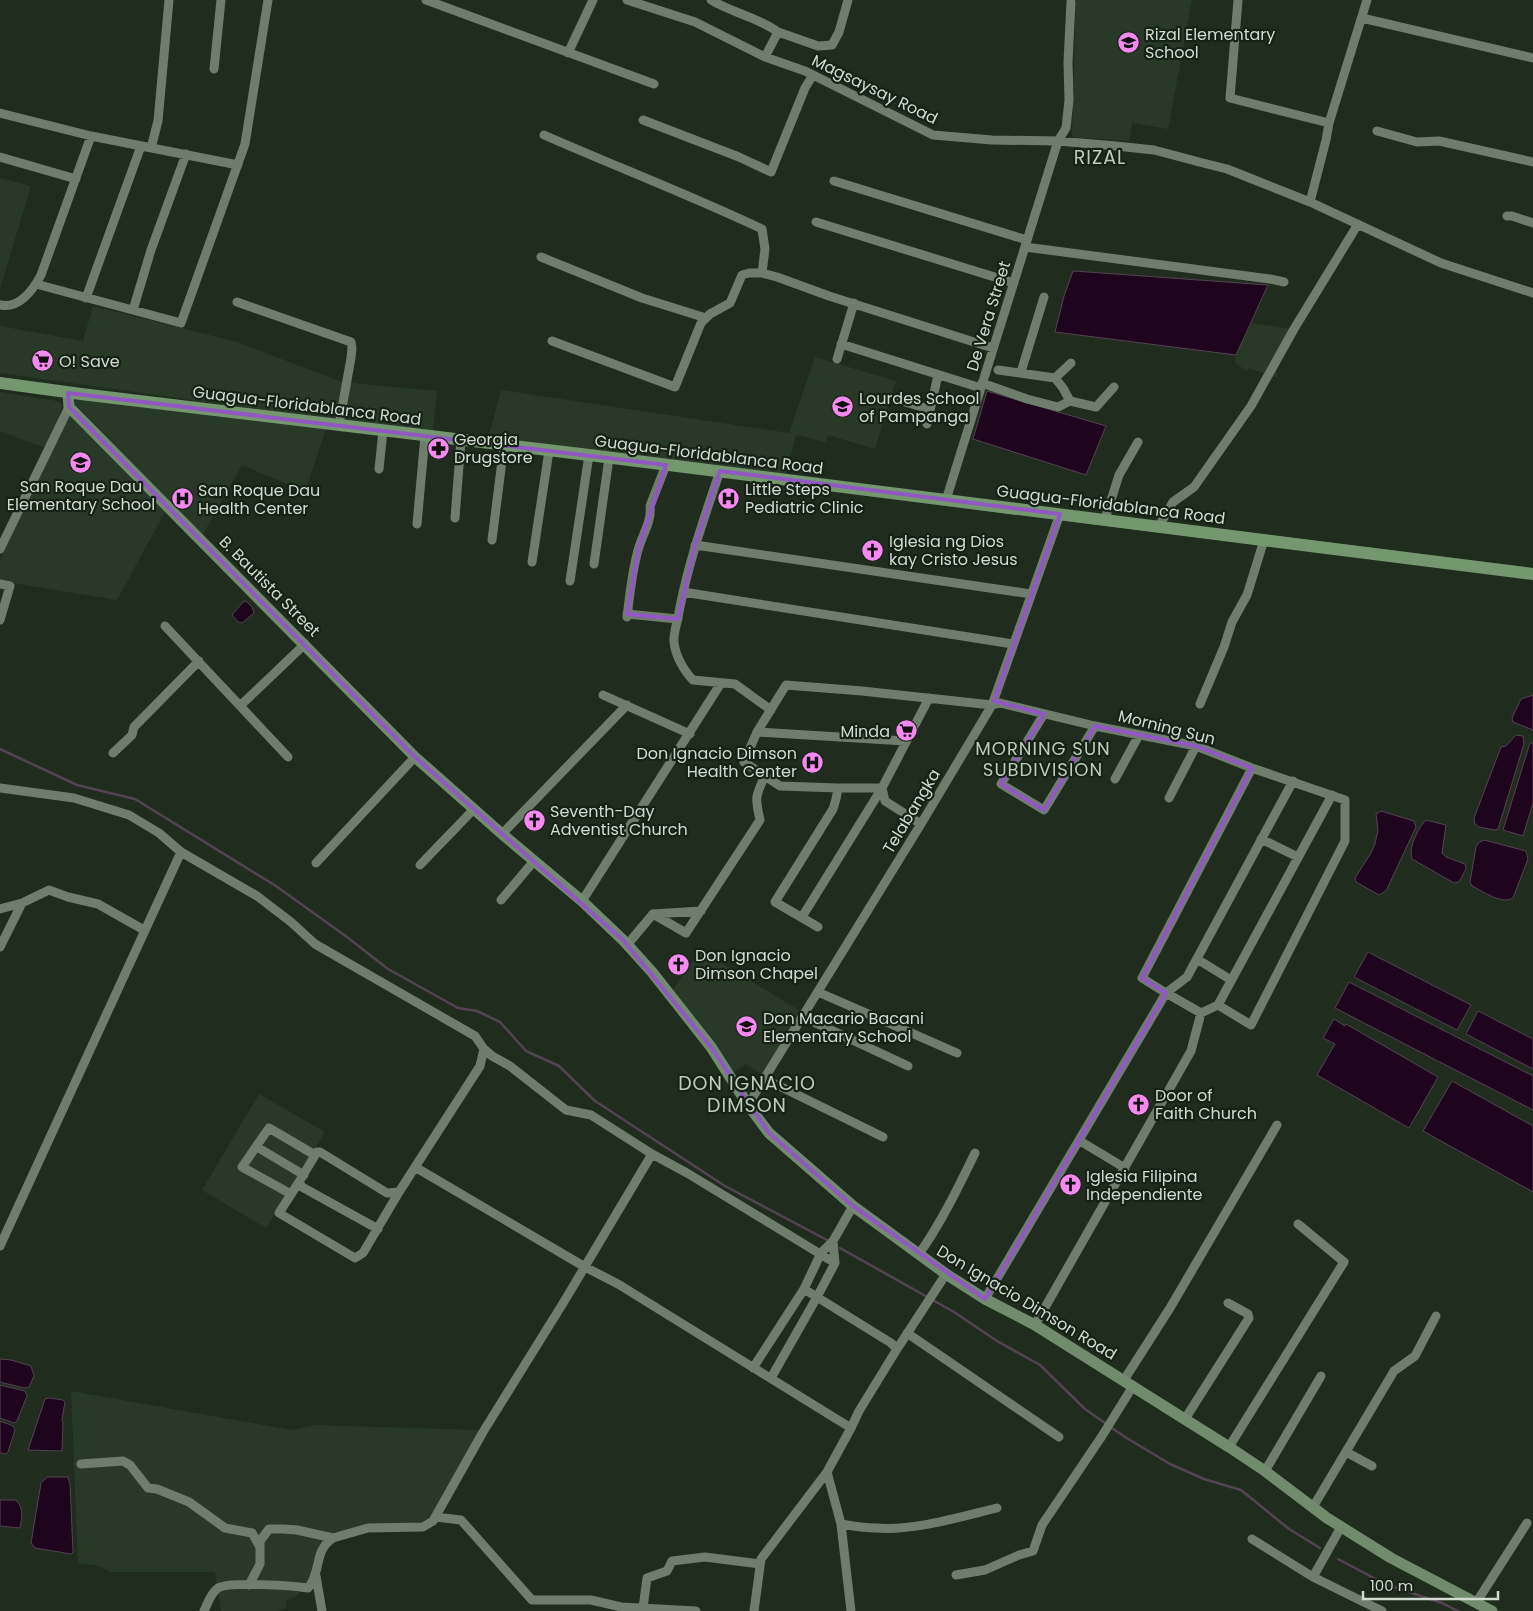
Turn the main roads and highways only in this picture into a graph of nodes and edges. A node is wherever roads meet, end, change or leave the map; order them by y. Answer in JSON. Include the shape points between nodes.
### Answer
{"nodes":[{"id":1,"x":0,"y":383,"type":"edge"},
{"id":2,"x":1533,"y":574,"type":"edge"}],
"edges":[{"from":1,"to":2,"type":"main road","name":"Guagua-Floridablanca Road"}]}
